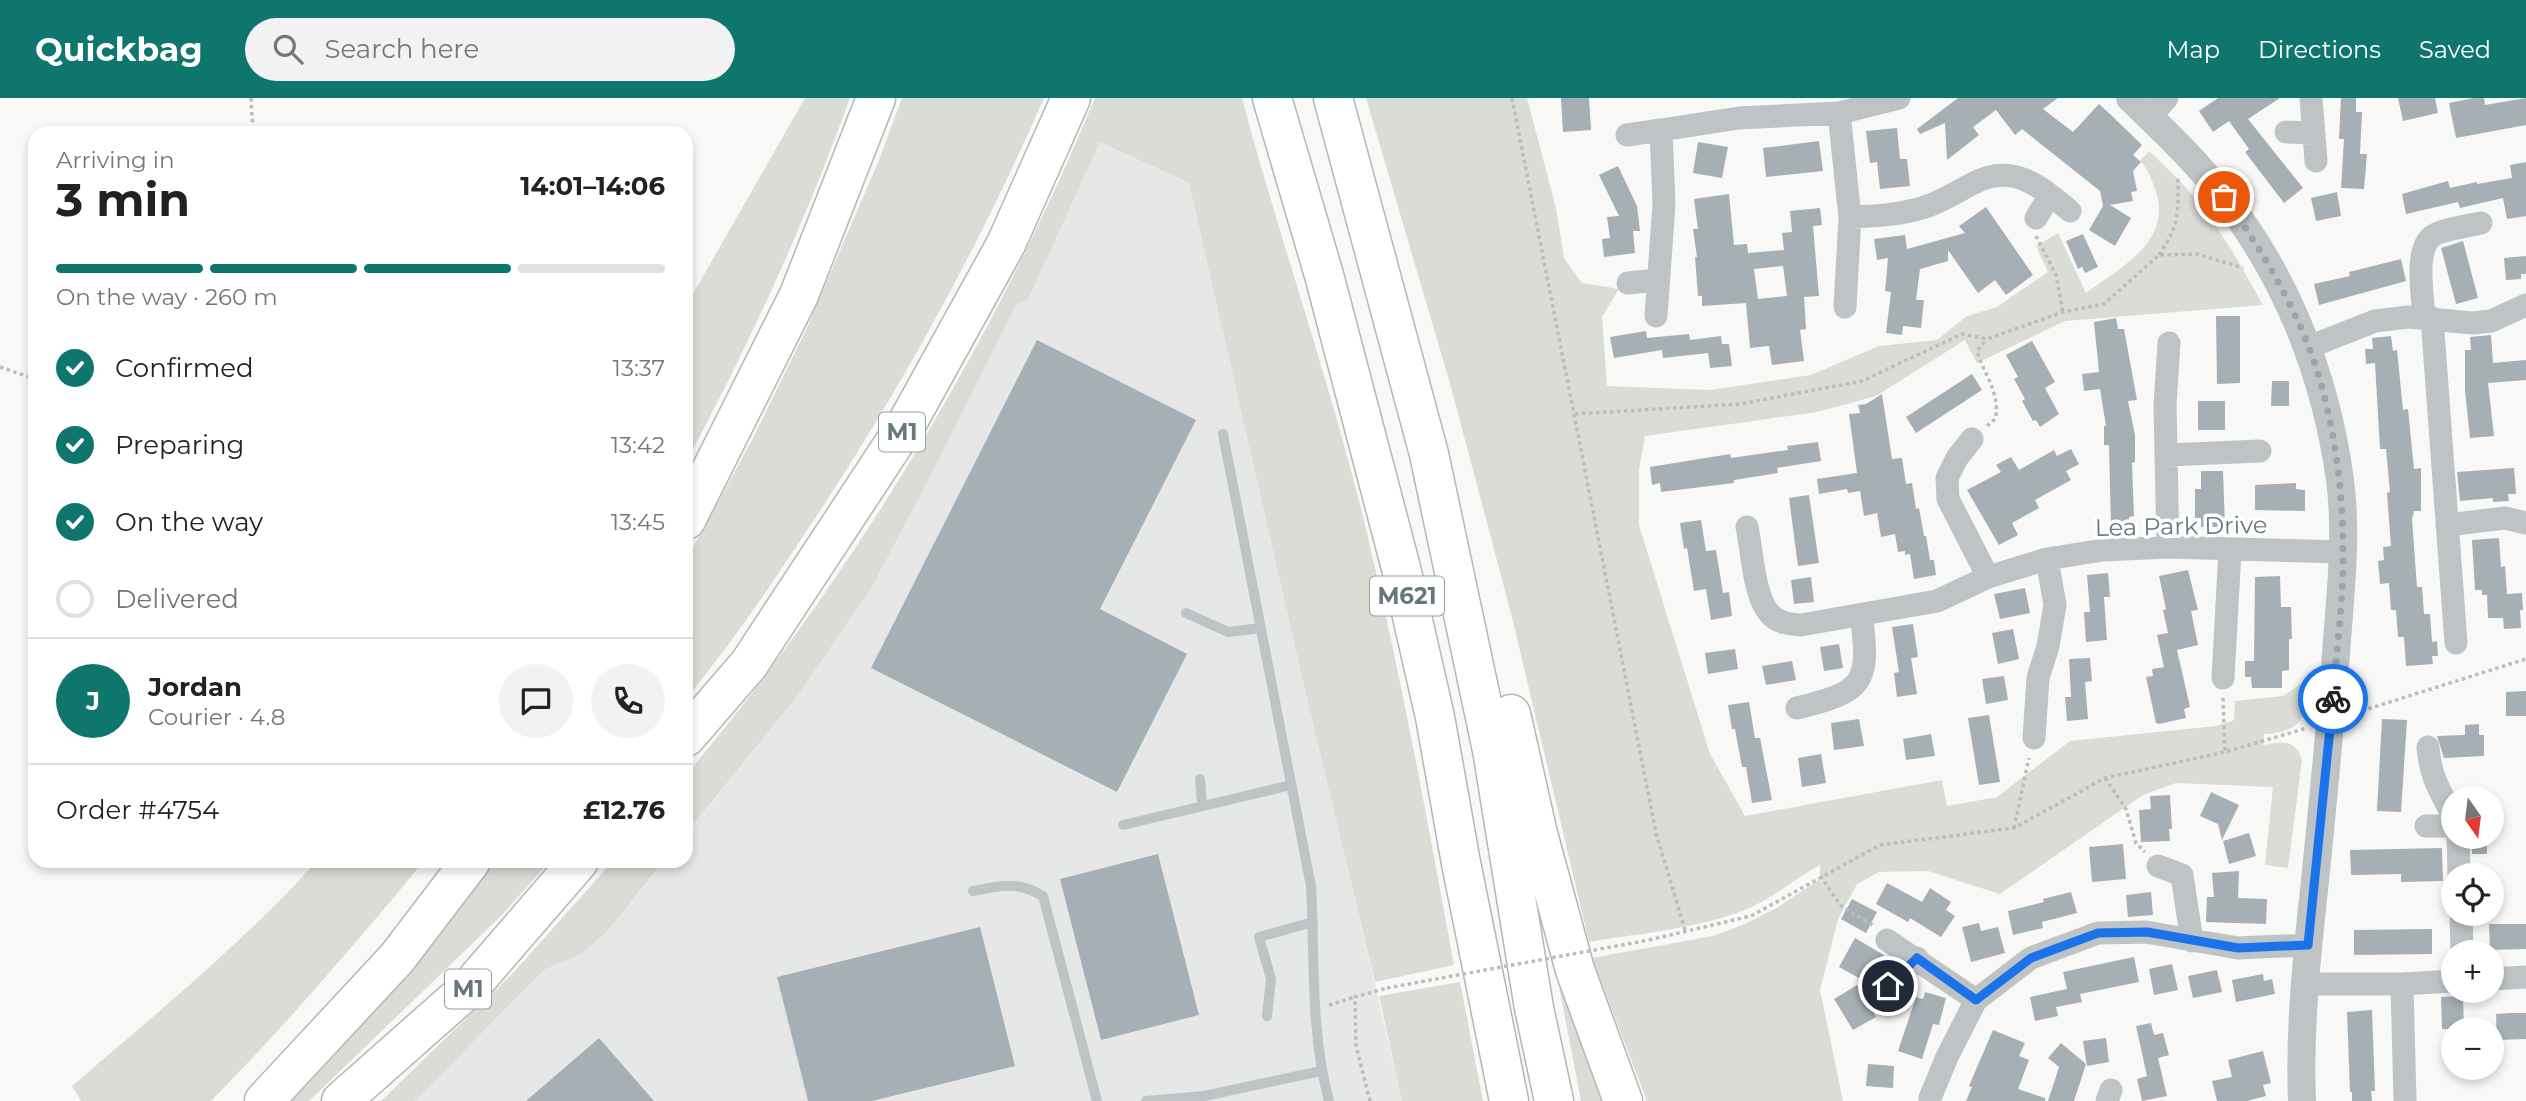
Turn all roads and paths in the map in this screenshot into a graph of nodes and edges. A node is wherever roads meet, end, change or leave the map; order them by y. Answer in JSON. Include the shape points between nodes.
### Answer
{"nodes":[{"id":1,"x":251,"y":98,"type":"edge"},
{"id":2,"x":876,"y":98,"type":"edge"},
{"id":3,"x":1071,"y":98,"type":"edge"},
{"id":4,"x":1272,"y":98,"type":"edge"},
{"id":5,"x":1333,"y":98,"type":"edge"},
{"id":6,"x":1512,"y":98,"type":"edge"},
{"id":7,"x":1899,"y":98,"type":"edge"},
{"id":8,"x":2311,"y":98,"type":"edge"},
{"id":9,"x":2149,"y":104,"type":"edge"},
{"id":10,"x":1839,"y":113,"type":"junction"},
{"id":11,"x":253,"y":126,"type":"edge"},
{"id":12,"x":1661,"y":130,"type":"junction"},
{"id":13,"x":2286,"y":132,"type":"dead end"},
{"id":14,"x":2313,"y":133,"type":"junction"},
{"id":15,"x":1627,"y":135,"type":"dead end"},
{"id":16,"x":2316,"y":161,"type":"dead end"},
{"id":17,"x":2178,"y":176,"type":"dead end"},
{"id":18,"x":2050,"y":195,"type":"junction"},
{"id":19,"x":2070,"y":211,"type":"dead end"},
{"id":20,"x":1850,"y":217,"type":"junction"},
{"id":21,"x":2036,"y":218,"type":"joint"},
{"id":22,"x":2481,"y":223,"type":"dead end"},
{"id":23,"x":2159,"y":255,"type":"junction"},
{"id":24,"x":2276,"y":275,"type":"junction"},
{"id":25,"x":1658,"y":280,"type":"junction"},
{"id":26,"x":1628,"y":283,"type":"dead end"},
{"id":27,"x":2526,"y":305,"type":"edge"},
{"id":28,"x":1845,"y":307,"type":"dead end"},
{"id":29,"x":2063,"y":313,"type":"junction"},
{"id":30,"x":1656,"y":316,"type":"dead end"},
{"id":31,"x":2428,"y":318,"type":"junction"},
{"id":32,"x":1987,"y":339,"type":"junction"},
{"id":33,"x":2169,"y":343,"type":"dead end"},
{"id":34,"x":2309,"y":347,"type":"junction"},
{"id":35,"x":0,"y":367,"type":"edge"},
{"id":36,"x":28,"y":377,"type":"edge"},
{"id":37,"x":1409,"y":378,"type":"junction"},
{"id":38,"x":1575,"y":414,"type":"junction"},
{"id":39,"x":1223,"y":434,"type":"dead end"},
{"id":40,"x":1972,"y":439,"type":"joint"},
{"id":41,"x":2260,"y":451,"type":"dead end"},
{"id":42,"x":2166,"y":455,"type":"junction"},
{"id":43,"x":693,"y":506,"type":"edge"},
{"id":44,"x":2526,"y":523,"type":"edge"},
{"id":45,"x":2447,"y":525,"type":"junction"},
{"id":46,"x":1747,"y":527,"type":"dead end"},
{"id":47,"x":2168,"y":547,"type":"junction"},
{"id":48,"x":2230,"y":550,"type":"junction"},
{"id":49,"x":2343,"y":552,"type":"junction"},
{"id":50,"x":2047,"y":559,"type":"junction"},
{"id":51,"x":1988,"y":577,"type":"junction"},
{"id":52,"x":1186,"y":613,"type":"dead end"},
{"id":53,"x":1861,"y":615,"type":"junction"},
{"id":54,"x":1261,"y":628,"type":"junction"},
{"id":55,"x":2456,"y":643,"type":"dead end"},
{"id":56,"x":2526,"y":659,"type":"edge"},
{"id":57,"x":2223,"y":678,"type":"joint"},
{"id":58,"x":1797,"y":708,"type":"dead end"},
{"id":59,"x":2331,"y":721,"type":"junction"},
{"id":60,"x":693,"y":729,"type":"edge"},
{"id":61,"x":2034,"y":738,"type":"joint"},
{"id":62,"x":2428,"y":747,"type":"dead end"},
{"id":63,"x":2225,"y":752,"type":"junction"},
{"id":64,"x":2105,"y":778,"type":"junction"},
{"id":65,"x":1200,"y":779,"type":"dead end"},
{"id":66,"x":1291,"y":785,"type":"junction"},
{"id":67,"x":2441,"y":795,"type":"edge"},
{"id":68,"x":1202,"y":804,"type":"junction"},
{"id":69,"x":1123,"y":825,"type":"dead end"},
{"id":70,"x":2426,"y":826,"type":"dead end"},
{"id":71,"x":2441,"y":826,"type":"edge"},
{"id":72,"x":2014,"y":828,"type":"junction"},
{"id":73,"x":2158,"y":866,"type":"joint"},
{"id":74,"x":466,"y":868,"type":"edge"},
{"id":75,"x":573,"y":868,"type":"edge"},
{"id":76,"x":1820,"y":876,"type":"junction"},
{"id":77,"x":973,"y":891,"type":"dead end"},
{"id":78,"x":1313,"y":922,"type":"junction"},
{"id":79,"x":1686,"y":933,"type":"junction"},
{"id":80,"x":1887,"y":940,"type":"joint"},
{"id":81,"x":2192,"y":941,"type":"junction"},
{"id":82,"x":2308,"y":945,"type":"junction"},
{"id":83,"x":1917,"y":958,"type":"junction"},
{"id":84,"x":2526,"y":977,"type":"edge"},
{"id":85,"x":2504,"y":978,"type":"edge"},
{"id":86,"x":2441,"y":982,"type":"edge"},
{"id":87,"x":2306,"y":984,"type":"junction"},
{"id":88,"x":2402,"y":984,"type":"junction"},
{"id":89,"x":1888,"y":986,"type":"dead end"},
{"id":90,"x":1355,"y":997,"type":"junction"},
{"id":91,"x":1976,"y":1000,"type":"junction"},
{"id":92,"x":1314,"y":1010,"type":"junction"},
{"id":93,"x":1267,"y":1016,"type":"dead end"},
{"id":94,"x":1321,"y":1071,"type":"junction"},
{"id":95,"x":1233,"y":1095,"type":"edge"},
{"id":96,"x":1930,"y":1098,"type":"dead end"},
{"id":97,"x":264,"y":1101,"type":"edge"},
{"id":98,"x":341,"y":1101,"type":"edge"},
{"id":99,"x":1097,"y":1101,"type":"edge"},
{"id":100,"x":1146,"y":1101,"type":"edge"},
{"id":101,"x":1329,"y":1101,"type":"edge"},
{"id":102,"x":1370,"y":1101,"type":"edge"},
{"id":103,"x":1509,"y":1101,"type":"edge"},
{"id":104,"x":1554,"y":1101,"type":"edge"},
{"id":105,"x":1623,"y":1101,"type":"edge"},
{"id":106,"x":2302,"y":1101,"type":"edge"},
{"id":107,"x":2405,"y":1101,"type":"edge"}],
"edges":[{"from":1,"to":11,"type":"path"},
{"from":2,"to":43,"type":"highway","via":[[799,295]]},
{"from":3,"to":60,"type":"highway","number":"M1","via":[[1006,244],[906,425],[749,664]]},
{"from":4,"to":103,"type":"highway","number":"M621","via":[[1332,302],[1401,568],[1435,717]]},
{"from":5,"to":37,"type":"highway","number":"M621"},
{"from":6,"to":38,"type":"path"},
{"from":7,"to":10,"type":"street"},
{"from":8,"to":14,"type":"street"},
{"from":9,"to":24,"type":"street","via":[[2224,197]]},
{"from":10,"to":12,"type":"street","via":[[1739,118]]},
{"from":10,"to":20,"type":"street"},
{"from":12,"to":15,"type":"street"},
{"from":12,"to":25,"type":"street","via":[[1664,204]]},
{"from":13,"to":14,"type":"street"},
{"from":14,"to":16,"type":"street"},
{"from":17,"to":23,"type":"path","via":[[2174,233]]},
{"from":18,"to":19,"type":"street"},
{"from":18,"to":20,"type":"street","via":[[2032,181],[1995,176],[1926,207],[1890,216]]},
{"from":18,"to":21,"type":"street"},
{"from":20,"to":28,"type":"street"},
{"from":21,"to":29,"type":"path","via":[[2032,230],[2056,275]]},
{"from":22,"to":31,"type":"street","via":[[2435,233],[2424,243],[2421,258]]},
{"from":23,"to":24,"type":"path","via":[[2197,254]]},
{"from":23,"to":29,"type":"path","via":[[2104,304]]},
{"from":24,"to":34,"type":"street"},
{"from":25,"to":26,"type":"street"},
{"from":25,"to":30,"type":"street"},
{"from":27,"to":31,"type":"street","via":[[2491,321]]},
{"from":29,"to":32,"type":"path"},
{"from":31,"to":34,"type":"street","via":[[2375,321]]},
{"from":31,"to":45,"type":"street"},
{"from":32,"to":38,"type":"path","via":[[1962,334],[1861,382],[1754,402]]},
{"from":32,"to":40,"type":"path","via":[[1977,351],[1994,389],[1996,418]]},
{"from":33,"to":42,"type":"street"},
{"from":34,"to":49,"type":"street","via":[[2340,481]]},
{"from":35,"to":36,"type":"path"},
{"from":37,"to":104,"type":"highway","number":"M621","via":[[1492,750],[1534,1008]]},
{"from":37,"to":105,"type":"highway","number":"M621","via":[[1481,584],[1571,958]]},
{"from":38,"to":79,"type":"path","via":[[1656,833]]},
{"from":39,"to":54,"type":"lane"},
{"from":40,"to":51,"type":"street","via":[[1947,478],[1948,499]]},
{"from":41,"to":42,"type":"street"},
{"from":42,"to":47,"type":"street"},
{"from":44,"to":45,"type":"street","via":[[2505,519]]},
{"from":45,"to":55,"type":"street"},
{"from":46,"to":53,"type":"street","name":"Lea Park Drive","via":[[1761,602],[1771,616],[1801,625]]},
{"from":47,"to":48,"type":"street","name":"Lea Park Drive"},
{"from":47,"to":50,"type":"street","name":"Lea Park Drive"},
{"from":48,"to":49,"type":"street","name":"Lea Park Drive"},
{"from":48,"to":57,"type":"street"},
{"from":49,"to":59,"type":"street"},
{"from":50,"to":51,"type":"street","name":"Lea Park Drive"},
{"from":50,"to":61,"type":"street","via":[[2055,605],[2039,678]]},
{"from":51,"to":53,"type":"street","name":"Lea Park Drive","via":[[1937,601]]},
{"from":52,"to":54,"type":"lane","via":[[1228,632]]},
{"from":53,"to":58,"type":"street","via":[[1865,646],[1859,679],[1849,692],[1832,700]]},
{"from":54,"to":66,"type":"lane"},
{"from":56,"to":59,"type":"path"},
{"from":57,"to":63,"type":"path"},
{"from":59,"to":63,"type":"path"},
{"from":59,"to":82,"type":"street"},
{"from":61,"to":72,"type":"path"},
{"from":62,"to":67,"type":"street"},
{"from":63,"to":64,"type":"path"},
{"from":64,"to":72,"type":"path"},
{"from":64,"to":73,"type":"path","via":[[2126,809],[2136,843]]},
{"from":65,"to":68,"type":"lane"},
{"from":66,"to":68,"type":"lane"},
{"from":66,"to":78,"type":"lane","via":[[1311,886]]},
{"from":68,"to":69,"type":"lane"},
{"from":70,"to":71,"type":"street"},
{"from":72,"to":76,"type":"path","via":[[1880,845]]},
{"from":73,"to":81,"type":"street","via":[[2189,868]]},
{"from":74,"to":97,"type":"highway","via":[[397,958]]},
{"from":75,"to":98,"type":"highway","number":"M1","via":[[471,986]]},
{"from":76,"to":79,"type":"path","via":[[1751,916]]},
{"from":76,"to":80,"type":"path","via":[[1842,907],[1872,924]]},
{"from":77,"to":99,"type":"lane","via":[[1025,886],[1043,896]]},
{"from":78,"to":92,"type":"lane"},
{"from":78,"to":93,"type":"lane","via":[[1259,937],[1270,979]]},
{"from":79,"to":90,"type":"path","bridge":true},
{"from":80,"to":83,"type":"street"},
{"from":81,"to":82,"type":"street","via":[[2238,948]]},
{"from":81,"to":91,"type":"street","via":[[2147,932],[2098,933],[2031,958]]},
{"from":82,"to":87,"type":"street"},
{"from":83,"to":89,"type":"street"},
{"from":83,"to":91,"type":"street"},
{"from":84,"to":85,"type":"street"},
{"from":86,"to":88,"type":"street"},
{"from":87,"to":88,"type":"street"},
{"from":87,"to":106,"type":"street"},
{"from":88,"to":107,"type":"street"},
{"from":90,"to":92,"type":"path"},
{"from":90,"to":102,"type":"path","via":[[1356,1046]]},
{"from":91,"to":96,"type":"street"},
{"from":92,"to":94,"type":"lane"},
{"from":94,"to":95,"type":"lane"},
{"from":94,"to":101,"type":"lane"},
{"from":95,"to":100,"type":"lane"}]}
